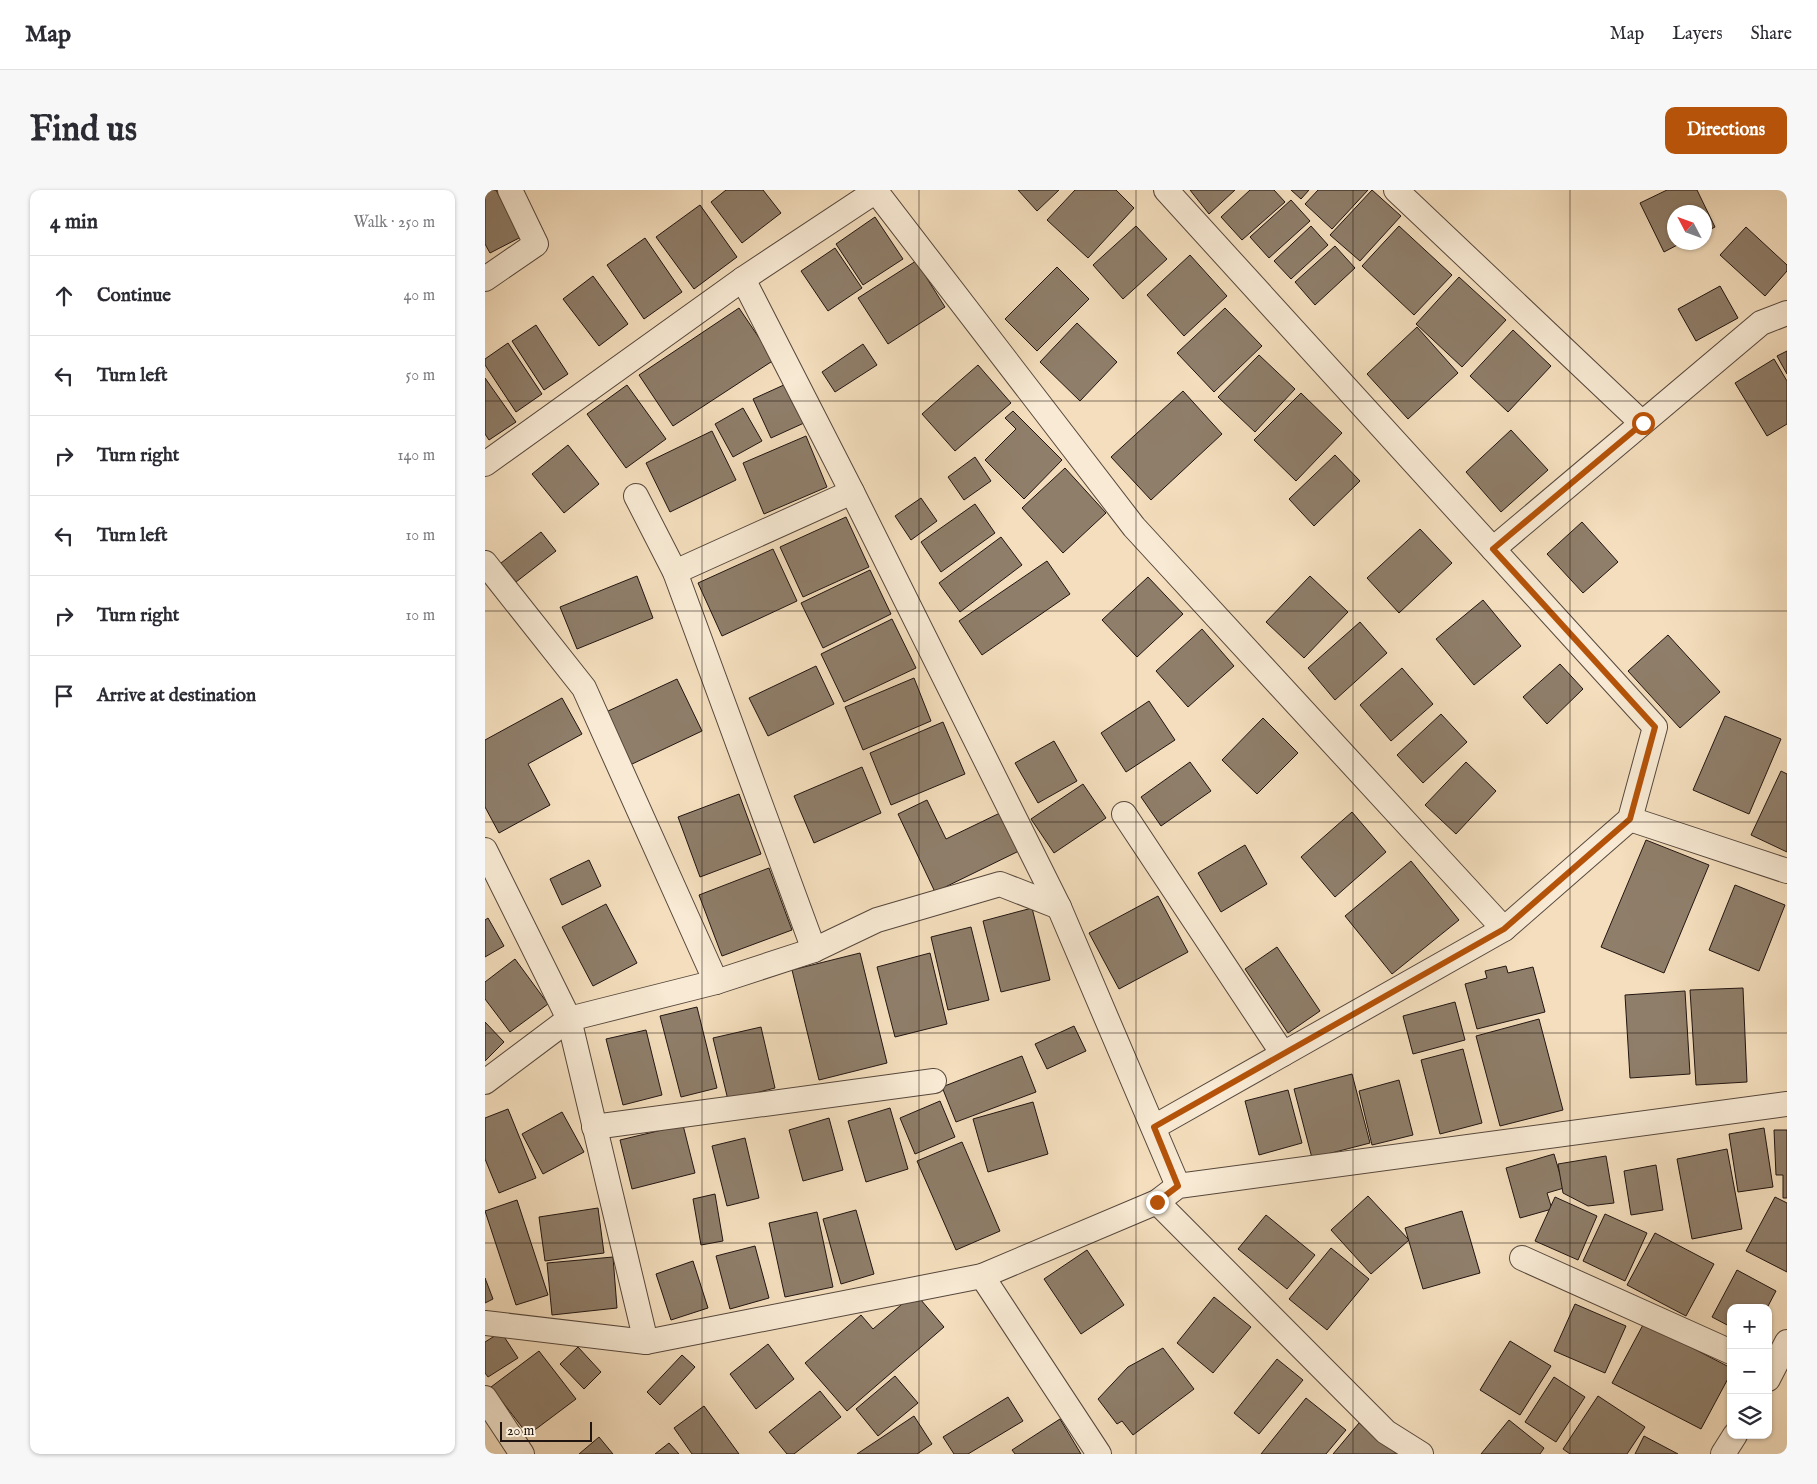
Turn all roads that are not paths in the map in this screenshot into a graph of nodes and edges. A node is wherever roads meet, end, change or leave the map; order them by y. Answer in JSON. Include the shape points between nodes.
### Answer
{"nodes":[{"id":1,"x":510,"y":190,"type":"edge"},
{"id":2,"x":876,"y":190,"type":"edge"},
{"id":3,"x":1166,"y":190,"type":"edge"},
{"id":4,"x":1396,"y":190,"type":"edge"},
{"id":5,"x":743,"y":278,"type":"junction"},
{"id":6,"x":485,"y":279,"type":"edge"},
{"id":7,"x":1787,"y":313,"type":"edge"},
{"id":8,"x":1643,"y":423,"type":"junction"},
{"id":9,"x":485,"y":464,"type":"edge"},
{"id":10,"x":852,"y":492,"type":"junction"},
{"id":11,"x":636,"y":496,"type":"dead end"},
{"id":12,"x":1493,"y":549,"type":"junction"},
{"id":13,"x":485,"y":563,"type":"edge"},
{"id":14,"x":675,"y":572,"type":"junction"},
{"id":15,"x":1124,"y":814,"type":"dead end"},
{"id":16,"x":1630,"y":819,"type":"junction"},
{"id":17,"x":485,"y":850,"type":"edge"},
{"id":18,"x":1787,"y":871,"type":"edge"},
{"id":19,"x":1059,"y":907,"type":"junction"},
{"id":20,"x":1504,"y":929,"type":"junction"},
{"id":21,"x":815,"y":950,"type":"junction"},
{"id":22,"x":716,"y":982,"type":"junction"},
{"id":23,"x":569,"y":1019,"type":"junction"},
{"id":24,"x":1283,"y":1054,"type":"junction"},
{"id":25,"x":934,"y":1081,"type":"dead end"},
{"id":26,"x":485,"y":1082,"type":"edge"},
{"id":27,"x":1787,"y":1104,"type":"edge"},
{"id":28,"x":595,"y":1127,"type":"junction"},
{"id":29,"x":1154,"y":1127,"type":"junction"},
{"id":30,"x":1178,"y":1186,"type":"junction"},
{"id":31,"x":1157,"y":1202,"type":"junction"},
{"id":32,"x":1522,"y":1258,"type":"dead end"},
{"id":33,"x":982,"y":1276,"type":"junction"},
{"id":34,"x":485,"y":1323,"type":"edge"},
{"id":35,"x":646,"y":1342,"type":"junction"},
{"id":36,"x":1787,"y":1342,"type":"edge"},
{"id":37,"x":1727,"y":1350,"type":"edge"},
{"id":38,"x":1772,"y":1369,"type":"edge"},
{"id":39,"x":485,"y":1398,"type":"edge"},
{"id":40,"x":1732,"y":1439,"type":"edge"},
{"id":41,"x":522,"y":1454,"type":"edge"},
{"id":42,"x":1099,"y":1454,"type":"edge"},
{"id":43,"x":1421,"y":1454,"type":"edge"},
{"id":44,"x":1723,"y":1454,"type":"edge"}],
"edges":[{"from":1,"to":6,"type":"street","via":[[536,244]]},
{"from":2,"to":5,"type":"street"},
{"from":2,"to":20,"type":"street","via":[[1135,527]]},
{"from":3,"to":12,"type":"street"},
{"from":4,"to":8,"type":"street"},
{"from":5,"to":9,"type":"street"},
{"from":5,"to":10,"type":"street"},
{"from":7,"to":8,"type":"street","via":[[1761,324]]},
{"from":8,"to":12,"type":"street"},
{"from":10,"to":14,"type":"street"},
{"from":10,"to":19,"type":"street"},
{"from":11,"to":14,"type":"street"},
{"from":12,"to":16,"type":"street","via":[[1655,727]]},
{"from":13,"to":22,"type":"street","via":[[584,688]]},
{"from":14,"to":21,"type":"street"},
{"from":15,"to":24,"type":"street"},
{"from":16,"to":18,"type":"street"},
{"from":16,"to":20,"type":"street"},
{"from":17,"to":23,"type":"street"},
{"from":19,"to":21,"type":"street","via":[[1000,884],[877,920]]},
{"from":19,"to":29,"type":"street"},
{"from":20,"to":24,"type":"street"},
{"from":21,"to":22,"type":"street"},
{"from":22,"to":23,"type":"street"},
{"from":23,"to":26,"type":"street"},
{"from":23,"to":28,"type":"street"},
{"from":24,"to":29,"type":"street"},
{"from":25,"to":28,"type":"street"},
{"from":27,"to":30,"type":"street"},
{"from":28,"to":35,"type":"street"},
{"from":29,"to":30,"type":"street"},
{"from":30,"to":31,"type":"street"},
{"from":31,"to":33,"type":"street"},
{"from":31,"to":43,"type":"street","via":[[1386,1432]]},
{"from":32,"to":37,"type":"street"},
{"from":33,"to":35,"type":"street"},
{"from":33,"to":42,"type":"street"},
{"from":34,"to":35,"type":"street"},
{"from":36,"to":38,"type":"street"},
{"from":39,"to":41,"type":"street"},
{"from":40,"to":44,"type":"street"}]}
